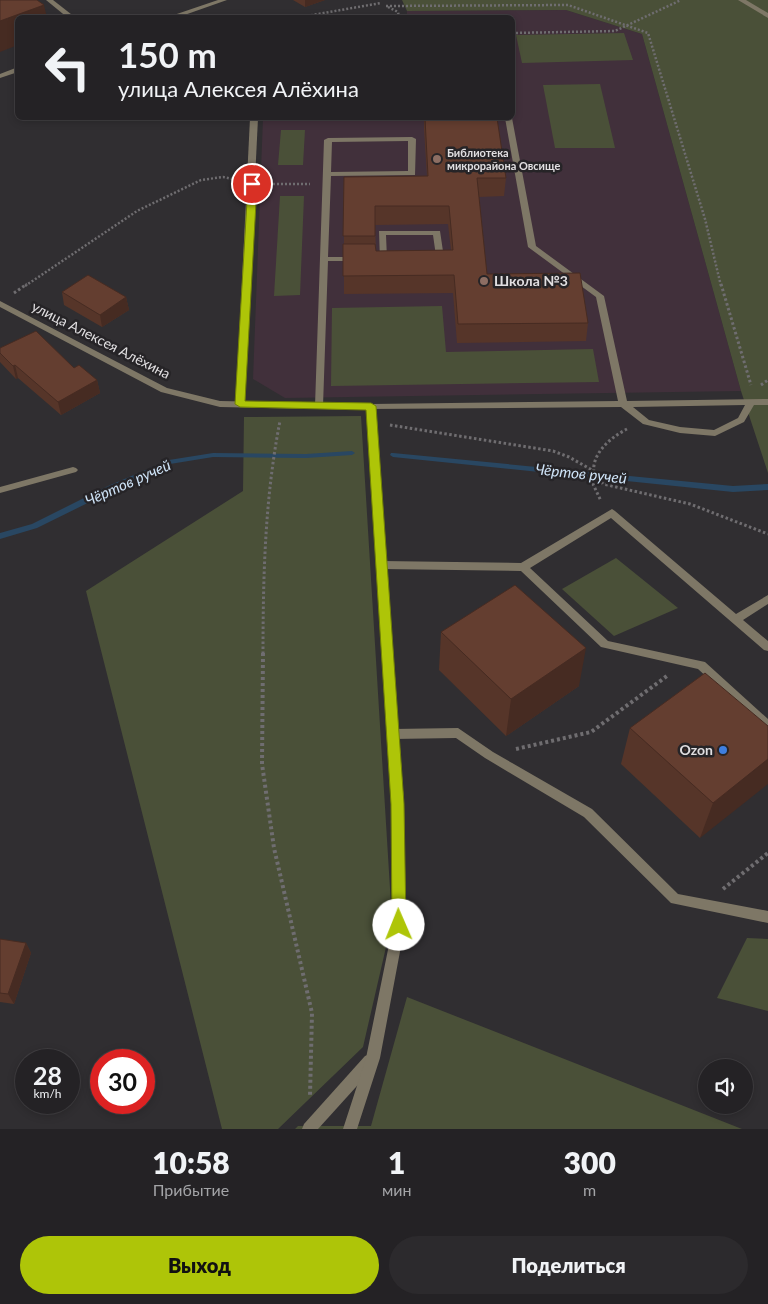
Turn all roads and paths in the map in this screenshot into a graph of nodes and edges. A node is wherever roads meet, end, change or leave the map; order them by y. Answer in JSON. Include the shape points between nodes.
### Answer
{"nodes":[{"id":1,"x":49,"y":0,"type":"edge"},
{"id":2,"x":224,"y":0,"type":"edge"},
{"id":3,"x":375,"y":0,"type":"edge"},
{"id":4,"x":681,"y":0,"type":"edge"},
{"id":5,"x":741,"y":0,"type":"edge"},
{"id":6,"x":381,"y":3,"type":"junction"},
{"id":7,"x":386,"y":6,"type":"junction"},
{"id":8,"x":69,"y":15,"type":"edge"},
{"id":9,"x":177,"y":15,"type":"edge"},
{"id":10,"x":312,"y":15,"type":"edge"},
{"id":11,"x":398,"y":15,"type":"edge"},
{"id":12,"x":768,"y":16,"type":"edge"},
{"id":13,"x":627,"y":25,"type":"junction"},
{"id":14,"x":515,"y":32,"type":"edge"},
{"id":15,"x":15,"y":70,"type":"edge"},
{"id":16,"x":0,"y":76,"type":"edge"},
{"id":17,"x":254,"y":120,"type":"edge"},
{"id":18,"x":508,"y":120,"type":"edge"},
{"id":19,"x":326,"y":174,"type":"junction"},
{"id":20,"x":252,"y":184,"type":"junction"},
{"id":21,"x":326,"y":184,"type":"junction"},
{"id":22,"x":383,"y":258,"type":"junction"},
{"id":23,"x":392,"y":258,"type":"edge"},
{"id":24,"x":430,"y":258,"type":"edge"},
{"id":25,"x":324,"y":259,"type":"junction"},
{"id":26,"x":363,"y":259,"type":"edge"},
{"id":27,"x":373,"y":259,"type":"edge"},
{"id":28,"x":8,"y":296,"type":"dead end"},
{"id":29,"x":0,"y":304,"type":"edge"},
{"id":30,"x":753,"y":390,"type":"dead end"},
{"id":31,"x":750,"y":402,"type":"junction"},
{"id":32,"x":768,"y":402,"type":"edge"},
{"id":33,"x":240,"y":404,"type":"junction"},
{"id":34,"x":623,"y":404,"type":"junction"},
{"id":35,"x":282,"y":405,"type":"junction"},
{"id":36,"x":319,"y":406,"type":"junction"},
{"id":37,"x":371,"y":406,"type":"junction"},
{"id":38,"x":372,"y":422,"type":"junction"},
{"id":39,"x":646,"y":422,"type":"junction"},
{"id":40,"x":74,"y":470,"type":"dead end"},
{"id":41,"x":593,"y":471,"type":"junction"},
{"id":42,"x":596,"y":480,"type":"junction"},
{"id":43,"x":0,"y":490,"type":"edge"},
{"id":44,"x":612,"y":513,"type":"junction"},
{"id":45,"x":768,"y":534,"type":"edge"},
{"id":46,"x":382,"y":565,"type":"junction"},
{"id":47,"x":523,"y":567,"type":"junction"},
{"id":48,"x":768,"y":599,"type":"edge"},
{"id":49,"x":735,"y":620,"type":"junction"},
{"id":50,"x":768,"y":647,"type":"edge"},
{"id":51,"x":683,"y":660,"type":"junction"},
{"id":52,"x":768,"y":726,"type":"edge"},
{"id":53,"x":393,"y":734,"type":"junction"},
{"id":54,"x":489,"y":755,"type":"junction"},
{"id":55,"x":768,"y":853,"type":"edge"},
{"id":56,"x":703,"y":905,"type":"junction"},
{"id":57,"x":768,"y":916,"type":"edge"},
{"id":58,"x":373,"y":1058,"type":"junction"},
{"id":59,"x":310,"y":1100,"type":"dead end"},
{"id":60,"x":309,"y":1129,"type":"edge"},
{"id":61,"x":350,"y":1129,"type":"edge"}],
"edges":[{"from":1,"to":8,"type":"street"},
{"from":2,"to":9,"type":"street"},
{"from":3,"to":6,"type":"path"},
{"from":4,"to":13,"type":"path"},
{"from":5,"to":12,"type":"street"},
{"from":6,"to":7,"type":"path"},
{"from":6,"to":10,"type":"path"},
{"from":7,"to":11,"type":"path"},
{"from":7,"to":13,"type":"path","via":[[568,4]]},
{"from":13,"to":14,"type":"path","via":[[615,31]]},
{"from":13,"to":30,"type":"path","via":[[648,33]]},
{"from":15,"to":16,"type":"street"},
{"from":17,"to":20,"type":"street"},
{"from":18,"to":34,"type":"street","via":[[532,247],[600,296]]},
{"from":19,"to":19,"type":"street","via":[[328,140],[412,139],[412,173]]},
{"from":19,"to":21,"type":"street"},
{"from":20,"to":21,"type":"path"},
{"from":20,"to":28,"type":"path","via":[[223,177],[201,180],[137,211]]},
{"from":20,"to":33,"type":"street"},
{"from":21,"to":25,"type":"street"},
{"from":22,"to":23,"type":"street"},
{"from":22,"to":24,"type":"street","via":[[382,233],[437,233],[440,258]]},
{"from":22,"to":27,"type":"street"},
{"from":25,"to":26,"type":"street"},
{"from":25,"to":36,"type":"street"},
{"from":29,"to":33,"type":"street","name":"улица Алексея Алёхина","via":[[164,390],[220,404]]},
{"from":31,"to":32,"type":"street","name":"улица Алексея Алёхина"},
{"from":31,"to":34,"type":"street","name":"улица Алексея Алёхина"},
{"from":31,"to":39,"type":"street","via":[[741,420],[715,433],[680,430]]},
{"from":33,"to":35,"type":"street","name":"улица Алексея Алёхина"},
{"from":34,"to":37,"type":"street","name":"улица Алексея Алёхина"},
{"from":34,"to":39,"type":"street"},
{"from":35,"to":36,"type":"street","name":"улица Алексея Алёхина"},
{"from":35,"to":59,"type":"path","via":[[274,452],[263,576],[262,764],[274,848],[312,1013]]},
{"from":36,"to":37,"type":"street","name":"улица Алексея Алёхина"},
{"from":37,"to":38,"type":"street"},
{"from":38,"to":41,"type":"path","via":[[553,451]]},
{"from":38,"to":46,"type":"street"},
{"from":39,"to":41,"type":"path","via":[[623,430],[607,444],[594,460]]},
{"from":40,"to":43,"type":"street"},
{"from":41,"to":42,"type":"path"},
{"from":42,"to":44,"type":"path","via":[[593,484],[599,499]]},
{"from":42,"to":45,"type":"path","via":[[605,486],[690,504]]},
{"from":44,"to":47,"type":"street"},
{"from":44,"to":49,"type":"street"},
{"from":46,"to":47,"type":"street"},
{"from":46,"to":53,"type":"street"},
{"from":47,"to":51,"type":"street","via":[[605,644]]},
{"from":48,"to":49,"type":"street"},
{"from":49,"to":50,"type":"street"},
{"from":51,"to":52,"type":"street","via":[[701,665]]},
{"from":51,"to":54,"type":"path","via":[[662,681],[591,732]]},
{"from":53,"to":54,"type":"street","via":[[458,733]]},
{"from":53,"to":58,"type":"street","via":[[398,804],[399,925]]},
{"from":54,"to":56,"type":"street","via":[[588,813],[675,899]]},
{"from":55,"to":56,"type":"path"},
{"from":56,"to":57,"type":"street"},
{"from":58,"to":60,"type":"street"},
{"from":58,"to":61,"type":"street"}]}
